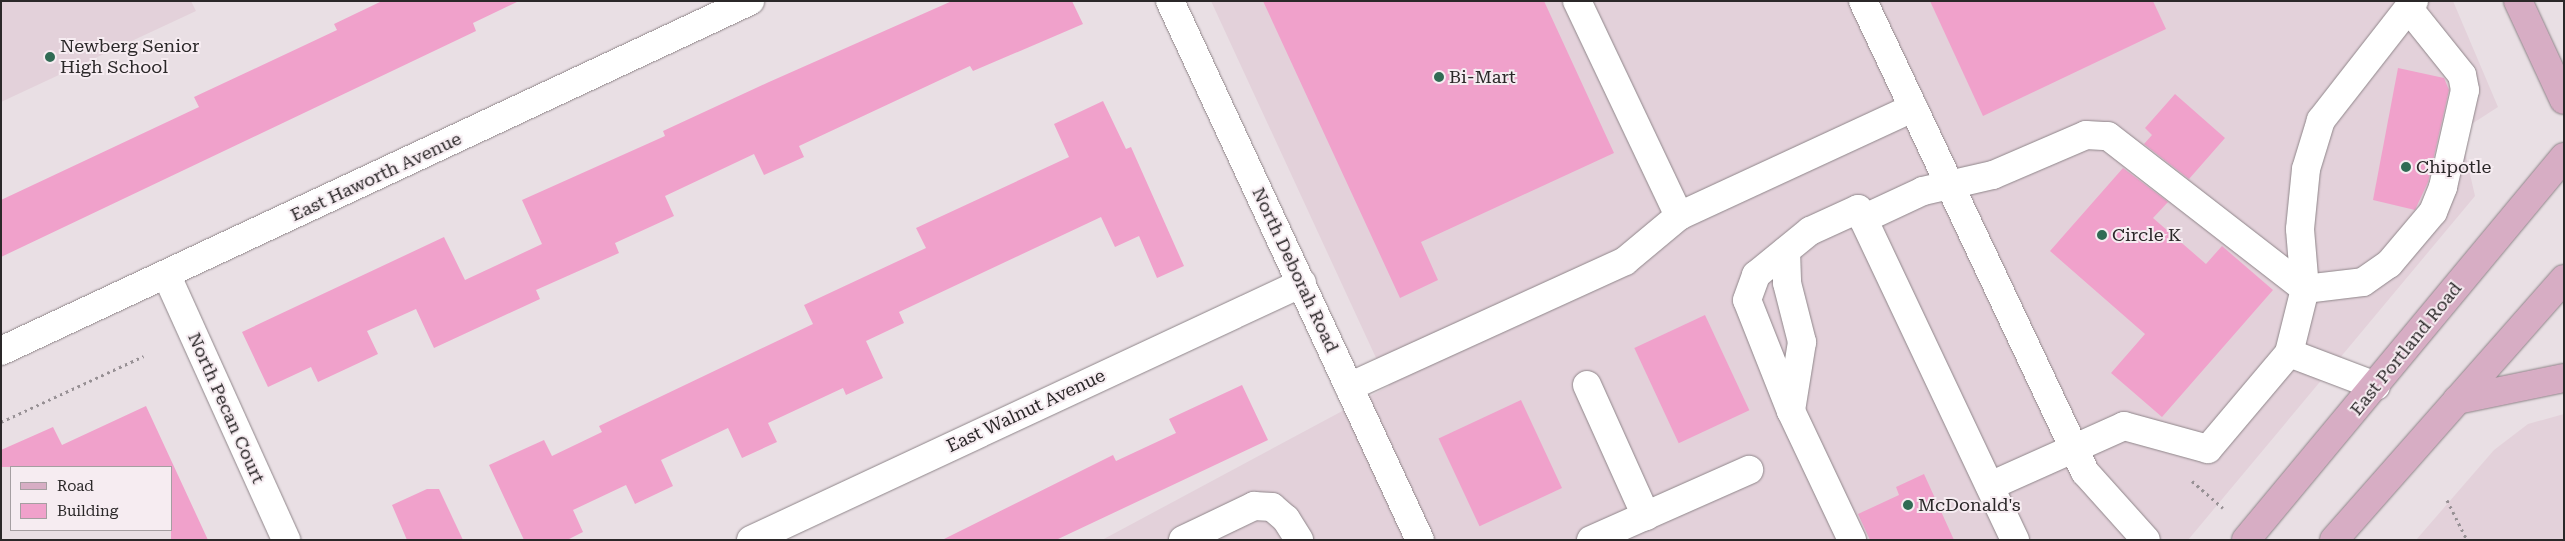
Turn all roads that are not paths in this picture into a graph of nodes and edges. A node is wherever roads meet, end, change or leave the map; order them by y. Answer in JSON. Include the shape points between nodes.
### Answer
{"nodes":[{"id":1,"x":750,"y":1,"type":"edge"},
{"id":2,"x":1170,"y":1,"type":"edge"},
{"id":3,"x":1577,"y":1,"type":"edge"},
{"id":4,"x":1862,"y":1,"type":"edge"},
{"id":5,"x":2518,"y":1,"type":"edge"},
{"id":6,"x":2412,"y":6,"type":"edge"},
{"id":7,"x":2564,"y":100,"type":"edge"},
{"id":8,"x":1913,"y":108,"type":"junction"},
{"id":9,"x":2564,"y":157,"type":"edge"},
{"id":10,"x":1949,"y":184,"type":"junction"},
{"id":11,"x":1679,"y":216,"type":"junction"},
{"id":12,"x":1862,"y":219,"type":"junction"},
{"id":13,"x":1786,"y":250,"type":"junction"},
{"id":14,"x":167,"y":276,"type":"junction"},
{"id":15,"x":2564,"y":279,"type":"edge"},
{"id":16,"x":1302,"y":283,"type":"junction"},
{"id":17,"x":2304,"y":289,"type":"junction"},
{"id":18,"x":1,"y":352,"type":"edge"},
{"id":19,"x":2289,"y":353,"type":"junction"},
{"id":20,"x":2564,"y":378,"type":"edge"},
{"id":21,"x":1587,"y":385,"type":"dead end"},
{"id":22,"x":2376,"y":386,"type":"junction"},
{"id":23,"x":1349,"y":387,"type":"junction"},
{"id":24,"x":2457,"y":400,"type":"junction"},
{"id":25,"x":1791,"y":410,"type":"junction"},
{"id":26,"x":2073,"y":448,"type":"junction"},
{"id":27,"x":1749,"y":470,"type":"dead end"},
{"id":28,"x":1990,"y":486,"type":"junction"},
{"id":29,"x":1646,"y":516,"type":"junction"},
{"id":30,"x":286,"y":540,"type":"edge"},
{"id":31,"x":751,"y":540,"type":"edge"},
{"id":32,"x":1183,"y":540,"type":"edge"},
{"id":33,"x":1299,"y":540,"type":"edge"},
{"id":34,"x":1420,"y":540,"type":"edge"},
{"id":35,"x":1591,"y":540,"type":"edge"},
{"id":36,"x":1852,"y":540,"type":"edge"},
{"id":37,"x":2015,"y":540,"type":"edge"},
{"id":38,"x":2146,"y":540,"type":"edge"},
{"id":39,"x":2246,"y":540,"type":"edge"},
{"id":40,"x":2334,"y":540,"type":"edge"}],
"edges":[{"from":1,"to":14,"type":"street","name":"East Haworth Avenue"},
{"from":2,"to":16,"type":"street","name":"North Deborah Road"},
{"from":3,"to":11,"type":"street"},
{"from":4,"to":8,"type":"street"},
{"from":5,"to":7,"type":"main road"},
{"from":6,"to":17,"type":"street","via":[[2321,120],[2306,169],[2300,229]]},
{"from":6,"to":17,"type":"street","via":[[2462,75],[2465,90],[2444,187],[2433,212],[2389,264],[2363,282]]},
{"from":8,"to":10,"type":"street"},
{"from":8,"to":11,"type":"street"},
{"from":9,"to":22,"type":"main road","name":"East Portland Road"},
{"from":10,"to":12,"type":"street"},
{"from":10,"to":17,"type":"street","via":[[1992,175],[2086,135],[2108,136]]},
{"from":10,"to":26,"type":"street"},
{"from":11,"to":23,"type":"street","via":[[1626,261]]},
{"from":12,"to":13,"type":"street","via":[[1858,209],[1810,231]]},
{"from":12,"to":28,"type":"street"},
{"from":13,"to":25,"type":"street","via":[[1787,282],[1802,342]]},
{"from":13,"to":25,"type":"street","via":[[1756,275],[1747,300]]},
{"from":14,"to":18,"type":"street","name":"East Haworth Avenue"},
{"from":14,"to":30,"type":"street","name":"North Pecan Court"},
{"from":15,"to":24,"type":"main road"},
{"from":16,"to":23,"type":"street","name":"North Deborah Road"},
{"from":16,"to":31,"type":"street","name":"East Walnut Avenue"},
{"from":17,"to":19,"type":"street"},
{"from":19,"to":22,"type":"street"},
{"from":19,"to":26,"type":"street","via":[[2208,449],[2124,426]]},
{"from":20,"to":24,"type":"main road"},
{"from":21,"to":29,"type":"street"},
{"from":22,"to":39,"type":"main road","name":"East Portland Road"},
{"from":23,"to":34,"type":"street","name":"North Deborah Road"},
{"from":24,"to":40,"type":"main road"},
{"from":25,"to":36,"type":"street"},
{"from":26,"to":28,"type":"street"},
{"from":26,"to":38,"type":"street","via":[[2084,472]]},
{"from":27,"to":29,"type":"street"},
{"from":28,"to":37,"type":"street"},
{"from":29,"to":35,"type":"street"},
{"from":32,"to":33,"type":"street","via":[[1254,506],[1272,507],[1286,518]]}]}
